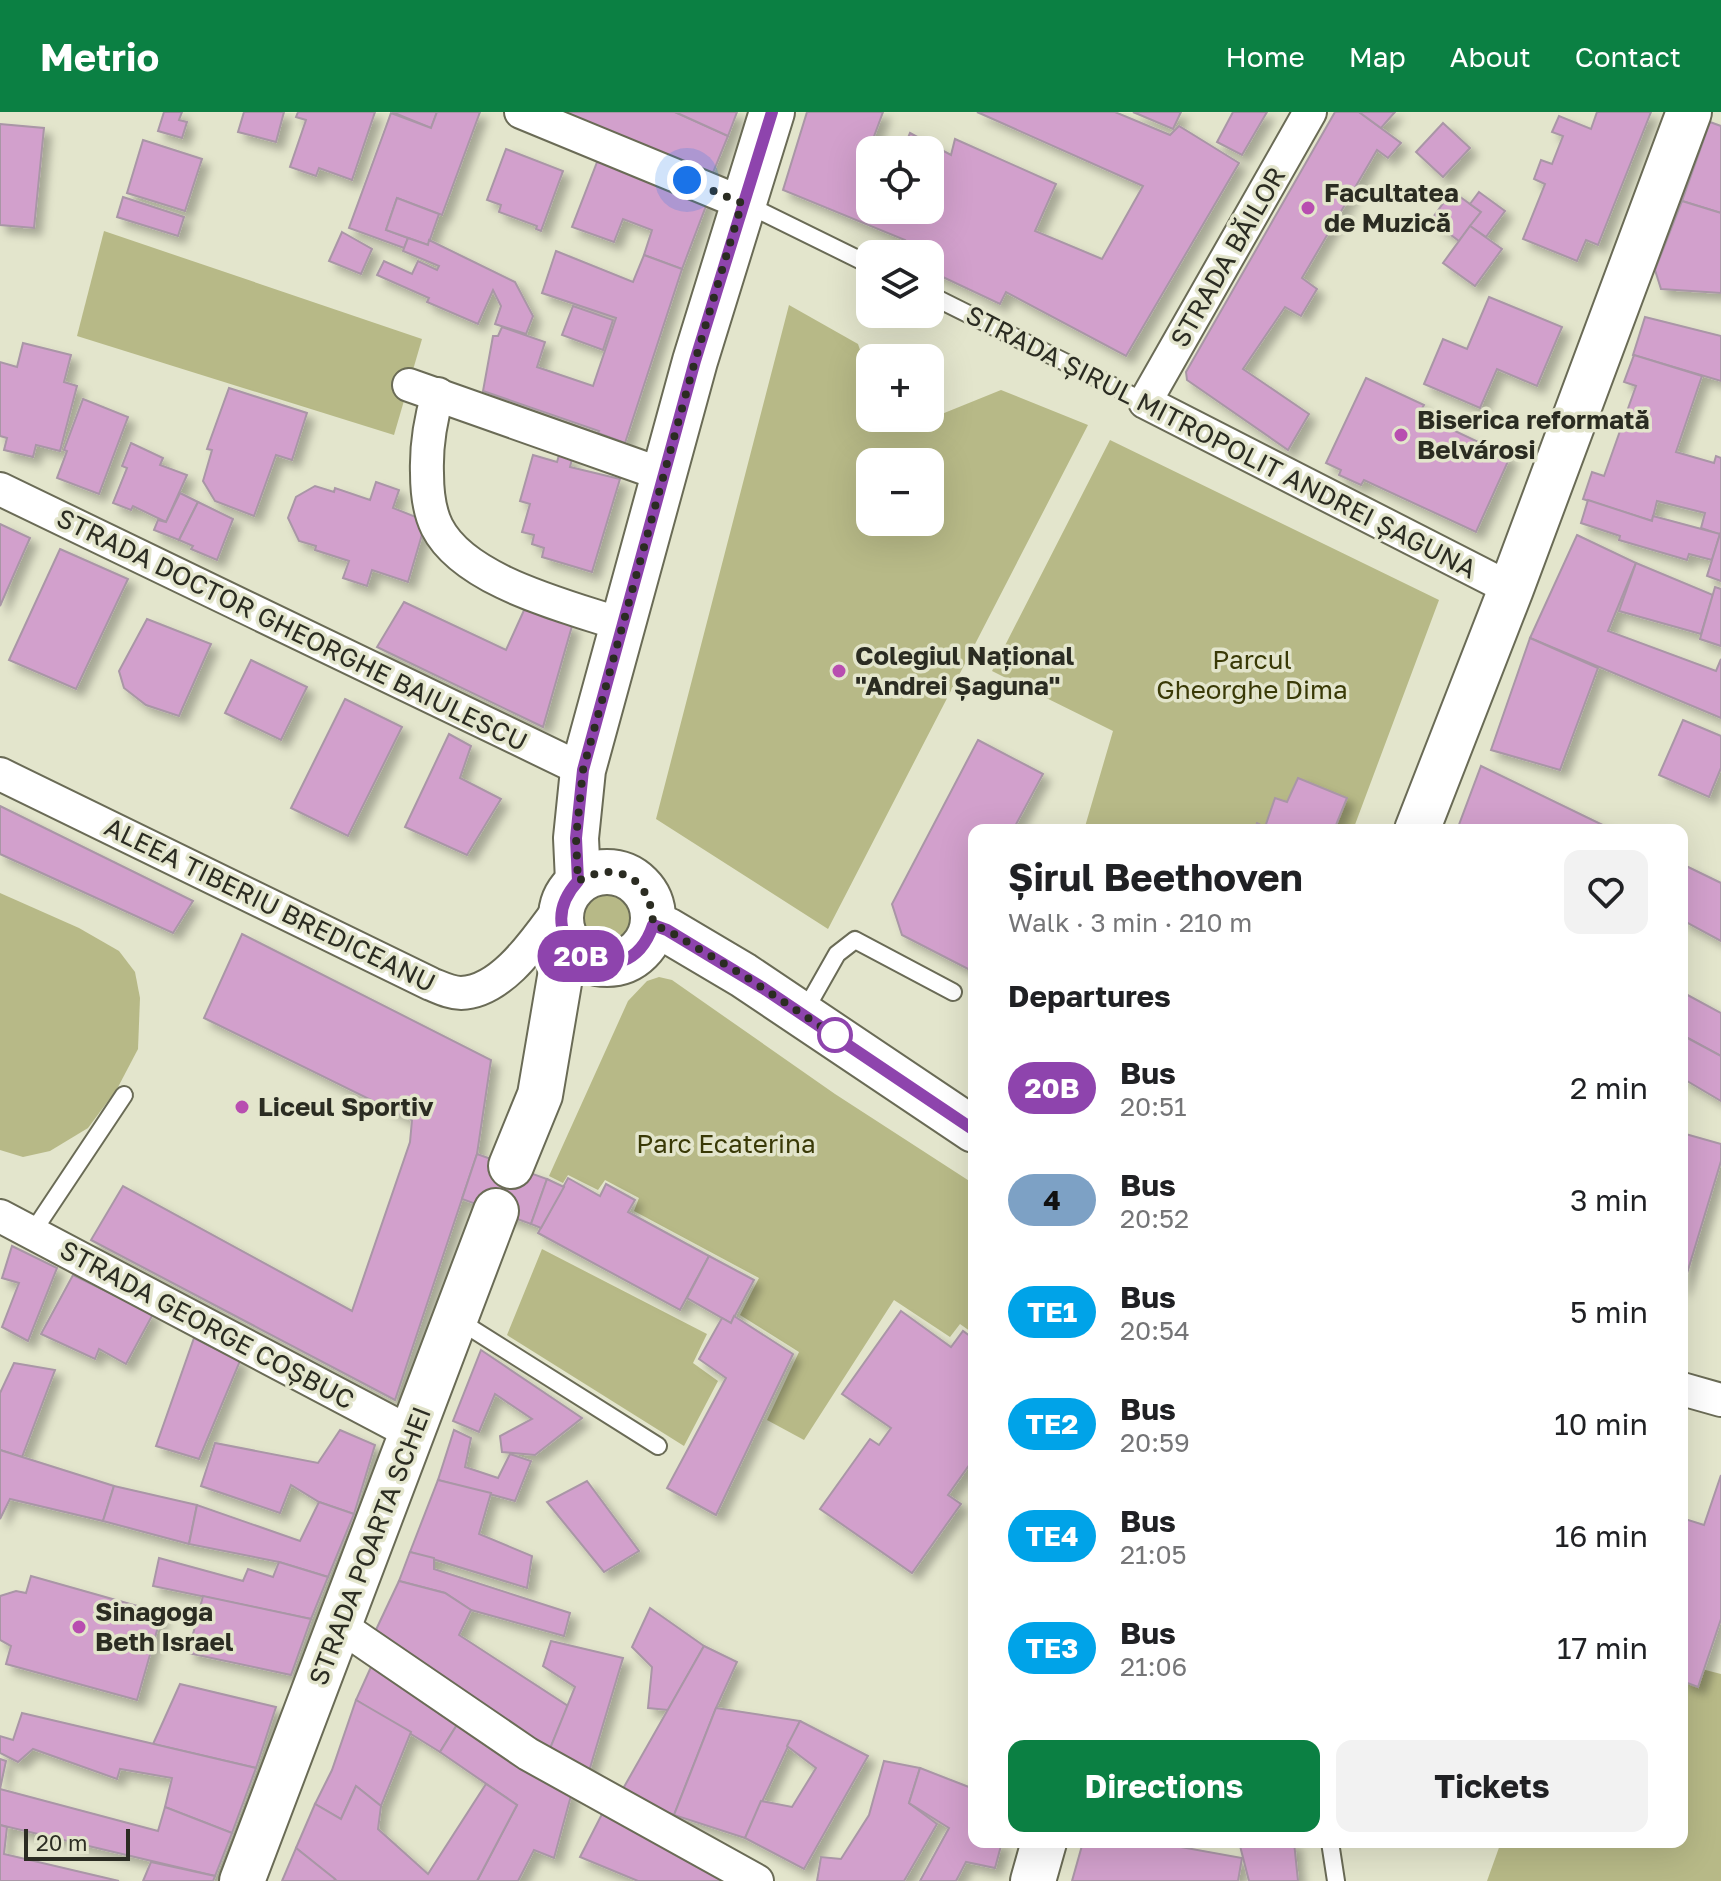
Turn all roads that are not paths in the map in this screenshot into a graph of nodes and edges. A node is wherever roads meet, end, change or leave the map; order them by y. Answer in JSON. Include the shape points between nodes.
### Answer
{"nodes":[{"id":1,"x":521,"y":112,"type":"edge"},
{"id":2,"x":772,"y":112,"type":"edge"},
{"id":3,"x":1310,"y":112,"type":"edge"},
{"id":4,"x":1689,"y":112,"type":"edge"},
{"id":5,"x":742,"y":203,"type":"junction"},
{"id":6,"x":856,"y":258,"type":"edge"},
{"id":7,"x":944,"y":302,"type":"edge"},
{"id":8,"x":1145,"y":402,"type":"junction"},
{"id":9,"x":664,"y":475,"type":"junction"},
{"id":10,"x":0,"y":489,"type":"edge"},
{"id":11,"x":1511,"y":589,"type":"junction"},
{"id":12,"x":623,"y":625,"type":"junction"},
{"id":13,"x":583,"y":770,"type":"junction"},
{"id":14,"x":0,"y":774,"type":"edge"},
{"id":15,"x":1419,"y":824,"type":"edge"},
{"id":16,"x":568,"y":906,"type":"junction"},
{"id":17,"x":653,"y":925,"type":"junction"},
{"id":18,"x":953,"y":992,"type":"dead end"},
{"id":19,"x":803,"y":1015,"type":"junction"},
{"id":20,"x":124,"y":1095,"type":"dead end"},
{"id":21,"x":968,"y":1126,"type":"edge"},
{"id":22,"x":511,"y":1166,"type":"dead end"},
{"id":23,"x":496,"y":1211,"type":"dead end"},
{"id":24,"x":0,"y":1216,"type":"edge"},
{"id":25,"x":32,"y":1233,"type":"junction"},
{"id":26,"x":457,"y":1319,"type":"junction"},
{"id":27,"x":1688,"y":1391,"type":"edge"},
{"id":28,"x":1721,"y":1400,"type":"edge"},
{"id":29,"x":413,"y":1434,"type":"junction"},
{"id":30,"x":658,"y":1446,"type":"dead end"},
{"id":31,"x":339,"y":1625,"type":"junction"},
{"id":32,"x":1042,"y":1848,"type":"edge"},
{"id":33,"x":1331,"y":1848,"type":"edge"},
{"id":34,"x":242,"y":1881,"type":"edge"},
{"id":35,"x":757,"y":1881,"type":"edge"},
{"id":36,"x":1033,"y":1881,"type":"edge"},
{"id":37,"x":1336,"y":1881,"type":"edge"}],
"edges":[{"from":1,"to":5,"type":"street"},
{"from":2,"to":5,"type":"street"},
{"from":3,"to":8,"type":"street","name":"STRADA BĂILOR"},
{"from":4,"to":11,"type":"street"},
{"from":5,"to":6,"type":"lane"},
{"from":5,"to":9,"type":"street"},
{"from":7,"to":8,"type":"lane","name":"STRADA ȘIRUL MITROPOLIT ANDREI ȘAGUNA"},
{"from":8,"to":11,"type":"street","name":"STRADA ȘIRUL MITROPOLIT ANDREI ȘAGUNA"},
{"from":9,"to":12,"type":"street"},
{"from":9,"to":12,"type":"street","via":[[424,390],[427,492],[437,526],[457,553],[503,583]]},
{"from":10,"to":13,"type":"street","name":"STRADA DOCTOR GHEORGHE BAIULESCU"},
{"from":11,"to":15,"type":"street"},
{"from":12,"to":13,"type":"street"},
{"from":13,"to":16,"type":"street"},
{"from":14,"to":16,"type":"street","name":"ALEEA TIBERIU BREDICEANU","via":[[450,991],[463,993],[493,982]]},
{"from":16,"to":17,"type":"street","via":[[592,873],[623,874],[647,894]]},
{"from":16,"to":17,"type":"street","via":[[569,945],[593,963],[624,961],[648,940]]},
{"from":16,"to":22,"type":"street","via":[[540,1095]]},
{"from":17,"to":19,"type":"street"},
{"from":18,"to":19,"type":"lane","via":[[855,940],[837,954]]},
{"from":19,"to":21,"type":"street"},
{"from":20,"to":25,"type":"lane"},
{"from":23,"to":26,"type":"street","name":"STRADA POARTA SCHEI"},
{"from":24,"to":25,"type":"street","name":"STRADA GEORGE COȘBUC"},
{"from":25,"to":29,"type":"street","name":"STRADA GEORGE COȘBUC"},
{"from":26,"to":29,"type":"street","name":"STRADA POARTA SCHEI"},
{"from":26,"to":30,"type":"lane"},
{"from":27,"to":28,"type":"street"},
{"from":29,"to":31,"type":"street","name":"STRADA POARTA SCHEI"},
{"from":31,"to":34,"type":"street","name":"STRADA POARTA SCHEI"},
{"from":31,"to":35,"type":"street","via":[[528,1754]]},
{"from":32,"to":36,"type":"street"},
{"from":33,"to":37,"type":"lane"}]}
